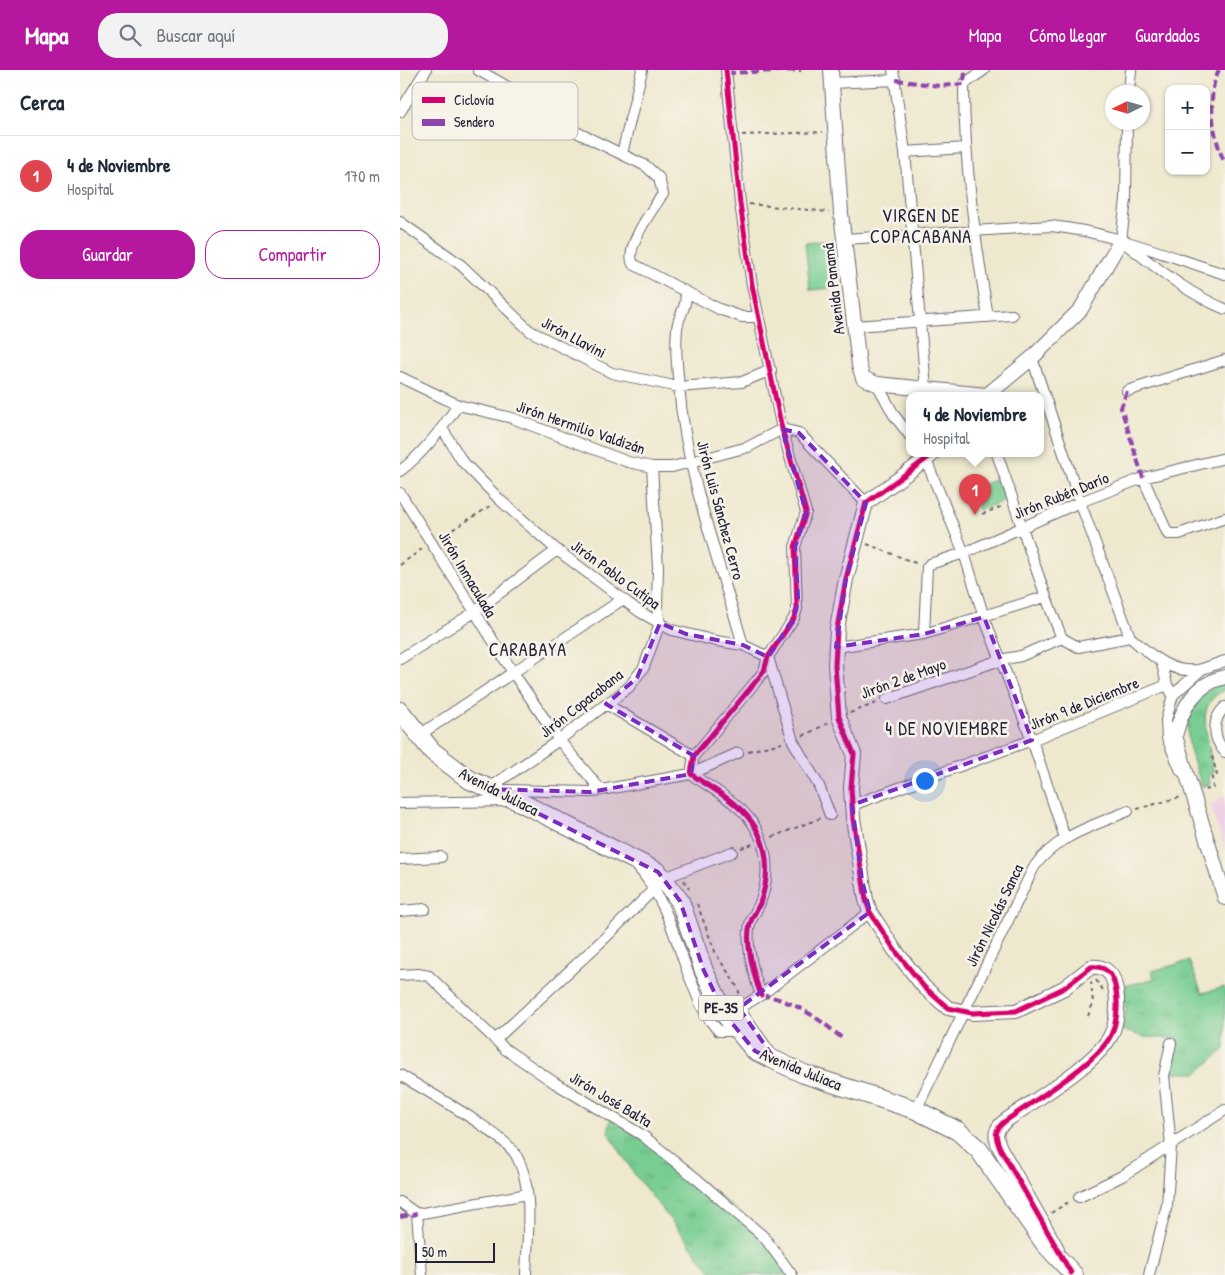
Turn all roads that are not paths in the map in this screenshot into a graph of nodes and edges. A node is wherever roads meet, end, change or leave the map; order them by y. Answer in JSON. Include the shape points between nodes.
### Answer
{"nodes":[{"id":1,"x":426,"y":70,"type":"edge"},
{"id":2,"x":478,"y":70,"type":"edge"},
{"id":3,"x":642,"y":70,"type":"edge"},
{"id":4,"x":726,"y":70,"type":"edge"},
{"id":5,"x":984,"y":70,"type":"edge"},
{"id":6,"x":1131,"y":70,"type":"edge"},
{"id":7,"x":895,"y":75,"type":"edge"},
{"id":8,"x":832,"y":77,"type":"edge"},
{"id":9,"x":419,"y":82,"type":"edge"},
{"id":10,"x":499,"y":82,"type":"edge"},
{"id":11,"x":1130,"y":85,"type":"edge"},
{"id":12,"x":412,"y":93,"type":"edge"},
{"id":13,"x":400,"y":112,"type":"edge"},
{"id":14,"x":1127,"y":130,"type":"edge"},
{"id":15,"x":578,"y":133,"type":"edge"},
{"id":16,"x":965,"y":148,"type":"junction"},
{"id":17,"x":905,"y":152,"type":"junction"},
{"id":18,"x":622,"y":154,"type":"junction"},
{"id":19,"x":400,"y":222,"type":"edge"},
{"id":20,"x":974,"y":231,"type":"junction"},
{"id":21,"x":913,"y":236,"type":"junction"},
{"id":22,"x":844,"y":239,"type":"junction"},
{"id":23,"x":1121,"y":240,"type":"junction"},
{"id":24,"x":1225,"y":274,"type":"edge"},
{"id":25,"x":685,"y":293,"type":"junction"},
{"id":26,"x":1225,"y":309,"type":"edge"},
{"id":27,"x":1012,"y":315,"type":"dead end"},
{"id":28,"x":758,"y":316,"type":"junction"},
{"id":29,"x":988,"y":317,"type":"junction"},
{"id":30,"x":921,"y":321,"type":"junction"},
{"id":31,"x":855,"y":326,"type":"junction"},
{"id":32,"x":1032,"y":358,"type":"junction"},
{"id":33,"x":1225,"y":360,"type":"edge"},
{"id":34,"x":771,"y":370,"type":"junction"},
{"id":35,"x":400,"y":377,"type":"edge"},
{"id":36,"x":877,"y":384,"type":"junction"},
{"id":37,"x":679,"y":387,"type":"junction"},
{"id":38,"x":926,"y":388,"type":"junction"},
{"id":39,"x":1127,"y":391,"type":"dead end"},
{"id":40,"x":956,"y":392,"type":"edge"},
{"id":41,"x":991,"y":392,"type":"edge"},
{"id":42,"x":1043,"y":392,"type":"edge"},
{"id":43,"x":1044,"y":394,"type":"edge"},
{"id":44,"x":458,"y":404,"type":"junction"},
{"id":45,"x":442,"y":428,"type":"junction"},
{"id":46,"x":782,"y":429,"type":"junction"},
{"id":47,"x":906,"y":431,"type":"edge"},
{"id":48,"x":925,"y":457,"type":"edge"},
{"id":49,"x":929,"y":457,"type":"edge"},
{"id":50,"x":998,"y":457,"type":"edge"},
{"id":51,"x":1225,"y":458,"type":"edge"},
{"id":52,"x":691,"y":463,"type":"junction"},
{"id":53,"x":652,"y":467,"type":"junction"},
{"id":54,"x":400,"y":471,"type":"edge"},
{"id":55,"x":1143,"y":478,"type":"junction"},
{"id":56,"x":400,"y":493,"type":"edge"},
{"id":57,"x":1080,"y":502,"type":"junction"},
{"id":58,"x":866,"y":503,"type":"junction"},
{"id":59,"x":1225,"y":518,"type":"edge"},
{"id":60,"x":1023,"y":526,"type":"junction"},
{"id":61,"x":557,"y":550,"type":"junction"},
{"id":62,"x":964,"y":553,"type":"junction"},
{"id":63,"x":1045,"y":597,"type":"junction"},
{"id":64,"x":623,"y":599,"type":"junction"},
{"id":65,"x":473,"y":613,"type":"junction"},
{"id":66,"x":984,"y":617,"type":"junction"},
{"id":67,"x":660,"y":623,"type":"junction"},
{"id":68,"x":924,"y":634,"type":"junction"},
{"id":69,"x":1130,"y":637,"type":"junction"},
{"id":70,"x":1062,"y":638,"type":"junction"},
{"id":71,"x":743,"y":645,"type":"junction"},
{"id":72,"x":836,"y":647,"type":"junction"},
{"id":73,"x":768,"y":657,"type":"junction"},
{"id":74,"x":400,"y":659,"type":"edge"},
{"id":75,"x":1000,"y":660,"type":"junction"},
{"id":76,"x":1225,"y":661,"type":"edge"},
{"id":77,"x":1162,"y":664,"type":"junction"},
{"id":78,"x":1202,"y":669,"type":"junction"},
{"id":79,"x":514,"y":674,"type":"junction"},
{"id":80,"x":1225,"y":676,"type":"edge"},
{"id":81,"x":1167,"y":685,"type":"junction"},
{"id":82,"x":1173,"y":695,"type":"junction"},
{"id":83,"x":886,"y":699,"type":"road end"},
{"id":84,"x":606,"y":704,"type":"junction"},
{"id":85,"x":1225,"y":707,"type":"edge"},
{"id":86,"x":400,"y":711,"type":"edge"},
{"id":87,"x":418,"y":736,"type":"junction"},
{"id":88,"x":559,"y":740,"type":"junction"},
{"id":89,"x":1032,"y":740,"type":"junction"},
{"id":90,"x":1225,"y":752,"type":"edge"},
{"id":91,"x":738,"y":753,"type":"road end"},
{"id":92,"x":694,"y":756,"type":"junction"},
{"id":93,"x":691,"y":774,"type":"junction"},
{"id":94,"x":488,"y":789,"type":"junction"},
{"id":95,"x":601,"y":790,"type":"junction"},
{"id":96,"x":1195,"y":791,"type":"junction"},
{"id":97,"x":518,"y":801,"type":"junction"},
{"id":98,"x":400,"y":803,"type":"edge"},
{"id":99,"x":852,"y":805,"type":"junction"},
{"id":100,"x":1128,"y":811,"type":"road end"},
{"id":101,"x":830,"y":815,"type":"road end"},
{"id":102,"x":1065,"y":838,"type":"junction"},
{"id":103,"x":732,"y":852,"type":"road end"},
{"id":104,"x":441,"y":857,"type":"dead end"},
{"id":105,"x":400,"y":859,"type":"edge"},
{"id":106,"x":666,"y":879,"type":"junction"},
{"id":107,"x":1225,"y":898,"type":"edge"},
{"id":108,"x":425,"y":910,"type":"dead end"},
{"id":109,"x":400,"y":911,"type":"edge"},
{"id":110,"x":870,"y":912,"type":"junction"},
{"id":111,"x":400,"y":975,"type":"edge"},
{"id":112,"x":761,"y":995,"type":"junction"},
{"id":113,"x":965,"y":1011,"type":"junction"},
{"id":114,"x":495,"y":1040,"type":"junction"},
{"id":115,"x":1170,"y":1043,"type":"dead end"},
{"id":116,"x":776,"y":1061,"type":"junction"},
{"id":117,"x":400,"y":1075,"type":"edge"},
{"id":118,"x":916,"y":1110,"type":"junction"},
{"id":119,"x":1225,"y":1110,"type":"edge"},
{"id":120,"x":1171,"y":1146,"type":"junction"},
{"id":121,"x":527,"y":1194,"type":"junction"},
{"id":122,"x":1079,"y":1196,"type":"road end"},
{"id":123,"x":400,"y":1202,"type":"edge"},
{"id":124,"x":417,"y":1214,"type":"junction"},
{"id":125,"x":1072,"y":1274,"type":"edge"},
{"id":126,"x":422,"y":1275,"type":"edge"},
{"id":127,"x":526,"y":1275,"type":"edge"},
{"id":128,"x":792,"y":1275,"type":"edge"},
{"id":129,"x":1150,"y":1275,"type":"edge"}],
"edges":[{"from":1,"to":9,"type":"street"},
{"from":2,"to":10,"type":"street"},
{"from":3,"to":18,"type":"street"},
{"from":4,"to":28,"type":"street","via":[[740,203]]},
{"from":5,"to":16,"type":"street","via":[[964,84]]},
{"from":6,"to":11,"type":"street"},
{"from":7,"to":8,"type":"street"},
{"from":7,"to":17,"type":"street"},
{"from":8,"to":22,"type":"street","name":"Avenida Panamá"},
{"from":12,"to":13,"type":"street"},
{"from":14,"to":23,"type":"street","via":[[1126,200]]},
{"from":15,"to":18,"type":"street"},
{"from":16,"to":17,"type":"street"},
{"from":16,"to":20,"type":"street"},
{"from":17,"to":21,"type":"street"},
{"from":18,"to":25,"type":"street","via":[[653,171],[659,178],[663,194],[648,215],[630,259],[636,267]]},
{"from":19,"to":37,"type":"street","name":"Jirón Llavini","via":[[461,265],[530,332],[612,373]]},
{"from":20,"to":21,"type":"street"},
{"from":20,"to":23,"type":"street","via":[[1051,226]]},
{"from":20,"to":29,"type":"street"},
{"from":21,"to":22,"type":"street"},
{"from":21,"to":30,"type":"street"},
{"from":22,"to":31,"type":"street","name":"Avenida Panamá"},
{"from":23,"to":24,"type":"street"},
{"from":23,"to":26,"type":"street","via":[[1177,283]]},
{"from":23,"to":32,"type":"street","via":[[1081,309]]},
{"from":25,"to":28,"type":"street","via":[[732,314],[748,318]]},
{"from":25,"to":37,"type":"street","name":"Jirón Luis Sánchez Cerro","via":[[686,305],[677,326]]},
{"from":27,"to":29,"type":"street"},
{"from":28,"to":34,"type":"street"},
{"from":29,"to":30,"type":"street"},
{"from":30,"to":31,"type":"street"},
{"from":30,"to":38,"type":"street"},
{"from":31,"to":36,"type":"street","name":"Avenida Panamá","via":[[860,372],[863,378]]},
{"from":32,"to":41,"type":"street"},
{"from":32,"to":42,"type":"street"},
{"from":33,"to":39,"type":"street"},
{"from":34,"to":37,"type":"street","name":"Jirón Llavini","via":[[742,382]]},
{"from":34,"to":46,"type":"street"},
{"from":35,"to":44,"type":"street","name":"Jirón Hermilio Valdizán"},
{"from":36,"to":38,"type":"street"},
{"from":36,"to":47,"type":"street"},
{"from":37,"to":52,"type":"street","name":"Jirón Luis Sánchez Cerro"},
{"from":38,"to":40,"type":"street"},
{"from":43,"to":57,"type":"street"},
{"from":44,"to":45,"type":"street"},
{"from":44,"to":53,"type":"street","name":"Jirón Hermilio Valdizán","via":[[512,418],[628,462]]},
{"from":45,"to":54,"type":"street"},
{"from":45,"to":61,"type":"street","name":"Jirón Pablo Cutipa","via":[[462,461]]},
{"from":46,"to":52,"type":"street","name":"Jirón Hermilio Valdizán","via":[[748,447]]},
{"from":46,"to":58,"type":"street","via":[[799,433]]},
{"from":46,"to":73,"type":"street","via":[[806,517],[794,547],[797,609]]},
{"from":48,"to":58,"type":"street"},
{"from":49,"to":62,"type":"street"},
{"from":50,"to":60,"type":"street"},
{"from":51,"to":55,"type":"street","name":"Jirón Rubén Darío"},
{"from":52,"to":53,"type":"street","name":"Jirón Hermilio Valdizán"},
{"from":52,"to":71,"type":"street","name":"Jirón Luis Sánchez Cerro"},
{"from":53,"to":67,"type":"street","name":"Jirón Copacabana"},
{"from":55,"to":57,"type":"street","name":"Jirón Rubén Darío"},
{"from":55,"to":59,"type":"street","via":[[1168,534],[1179,534]]},
{"from":56,"to":65,"type":"street","name":"Jirón Inmaculada"},
{"from":57,"to":60,"type":"street","name":"Jirón Rubén Darío"},
{"from":57,"to":69,"type":"street"},
{"from":58,"to":72,"type":"street","via":[[846,579]]},
{"from":60,"to":62,"type":"street","name":"Jirón Rubén Darío"},
{"from":60,"to":63,"type":"street"},
{"from":61,"to":64,"type":"street","name":"Jirón Pablo Cutipa"},
{"from":61,"to":65,"type":"street"},
{"from":62,"to":66,"type":"street"},
{"from":62,"to":68,"type":"street","name":"Jirón Rubén Darío","via":[[926,567]]},
{"from":63,"to":66,"type":"street"},
{"from":63,"to":70,"type":"street"},
{"from":64,"to":67,"type":"street","name":"Jirón Pablo Cutipa"},
{"from":64,"to":79,"type":"street"},
{"from":65,"to":74,"type":"street"},
{"from":65,"to":79,"type":"street","name":"Jirón Inmaculada"},
{"from":66,"to":68,"type":"street"},
{"from":66,"to":75,"type":"street"},
{"from":67,"to":71,"type":"street","name":"Jirón Pablo Cutipa","via":[[686,634]]},
{"from":67,"to":84,"type":"street","name":"Jirón Copacabana","via":[[637,678]]},
{"from":68,"to":72,"type":"street"},
{"from":69,"to":70,"type":"street","via":[[1078,647]]},
{"from":69,"to":77,"type":"street"},
{"from":70,"to":75,"type":"street","name":"Jirón 2 de Mayo","via":[[1021,656]]},
{"from":71,"to":73,"type":"street","name":"Jirón Pablo Cutipa"},
{"from":72,"to":99,"type":"street","via":[[839,717],[854,754]]},
{"from":73,"to":92,"type":"street","via":[[757,680]]},
{"from":73,"to":101,"type":"street","via":[[793,741],[819,786]]},
{"from":75,"to":83,"type":"street","name":"Jirón 2 de Mayo"},
{"from":75,"to":89,"type":"street"},
{"from":76,"to":78,"type":"street"},
{"from":77,"to":78,"type":"street","via":[[1184,670]]},
{"from":77,"to":81,"type":"street"},
{"from":78,"to":82,"type":"street"},
{"from":79,"to":87,"type":"street"},
{"from":79,"to":88,"type":"street","name":"Jirón Inmaculada"},
{"from":80,"to":96,"type":"street","via":[[1202,686],[1189,701],[1175,736]]},
{"from":81,"to":82,"type":"street"},
{"from":81,"to":89,"type":"street","name":"Jirón 9 de Diciembre"},
{"from":82,"to":96,"type":"street","via":[[1166,720],[1166,738],[1177,764]]},
{"from":84,"to":88,"type":"street","name":"Jirón Copacabana"},
{"from":84,"to":92,"type":"street"},
{"from":85,"to":90,"type":"street","via":[[1217,716],[1217,742]]},
{"from":86,"to":87,"type":"highway","name":"Avenida Juliaca","number":"PE-3S"},
{"from":87,"to":94,"type":"highway","name":"Avenida Juliaca","number":"PE-3S","via":[[444,762]]},
{"from":88,"to":94,"type":"street","name":"Jirón Copacabana"},
{"from":88,"to":95,"type":"street","name":"Jirón Inmaculada"},
{"from":89,"to":99,"type":"street","name":"Jirón 9 de Diciembre"},
{"from":89,"to":102,"type":"street"},
{"from":91,"to":93,"type":"street"},
{"from":92,"to":93,"type":"street"},
{"from":93,"to":95,"type":"street"},
{"from":93,"to":112,"type":"street","via":[[738,806],[762,840],[768,870],[749,931],[751,958]]},
{"from":94,"to":95,"type":"street","via":[[552,793]]},
{"from":94,"to":97,"type":"highway","name":"Avenida Juliaca","number":"PE-3S"},
{"from":96,"to":107,"type":"street"},
{"from":97,"to":98,"type":"street"},
{"from":97,"to":106,"type":"highway","name":"Avenida Juliaca","number":"PE-3S","via":[[648,865]]},
{"from":99,"to":110,"type":"street","via":[[862,880]]},
{"from":100,"to":102,"type":"street","name":"Jirón Nicolás Sanca"},
{"from":102,"to":113,"type":"street","name":"Jirón Nicolás Sanca","via":[[1049,849],[1034,867]]},
{"from":103,"to":106,"type":"street"},
{"from":104,"to":105,"type":"street"},
{"from":106,"to":114,"type":"street"},
{"from":106,"to":116,"type":"highway","name":"Avenida Juliaca","number":"PE-3S","via":[[680,901],[713,992],[736,1030],[755,1051]]},
{"from":108,"to":109,"type":"street"},
{"from":110,"to":112,"type":"street"},
{"from":110,"to":113,"type":"street","via":[[924,987],[948,1008]]},
{"from":111,"to":114,"type":"street","name":"Jirón José Balta","via":[[430,976]]},
{"from":112,"to":116,"type":"street","via":[[743,1006],[742,1013]]},
{"from":113,"to":118,"type":"street","name":"Jirón Nicolás Sanca"},
{"from":113,"to":125,"type":"street","via":[[1006,1012],[1023,1008],[1064,988],[1091,967],[1108,971],[1114,981],[1117,1011],[1111,1035],[1103,1048],[1004,1122],[996,1133],[1000,1148]]},
{"from":114,"to":128,"type":"street","name":"Jirón José Balta","via":[[537,1072],[649,1140],[764,1237]]},
{"from":115,"to":120,"type":"street","via":[[1164,1076]]},
{"from":116,"to":118,"type":"highway","name":"Avenida Juliaca","number":"PE-3S","via":[[804,1074]]},
{"from":117,"to":121,"type":"street","via":[[507,1144],[519,1162]]},
{"from":118,"to":125,"type":"highway","name":"Avenida Juliaca","number":"PE-3S","via":[[949,1125],[979,1150],[1045,1244]]},
{"from":119,"to":120,"type":"street"},
{"from":120,"to":122,"type":"street","via":[[1122,1176]]},
{"from":120,"to":129,"type":"street","via":[[1167,1205]]},
{"from":121,"to":124,"type":"street"},
{"from":121,"to":127,"type":"street"},
{"from":123,"to":124,"type":"street"},
{"from":124,"to":126,"type":"street"}]}
